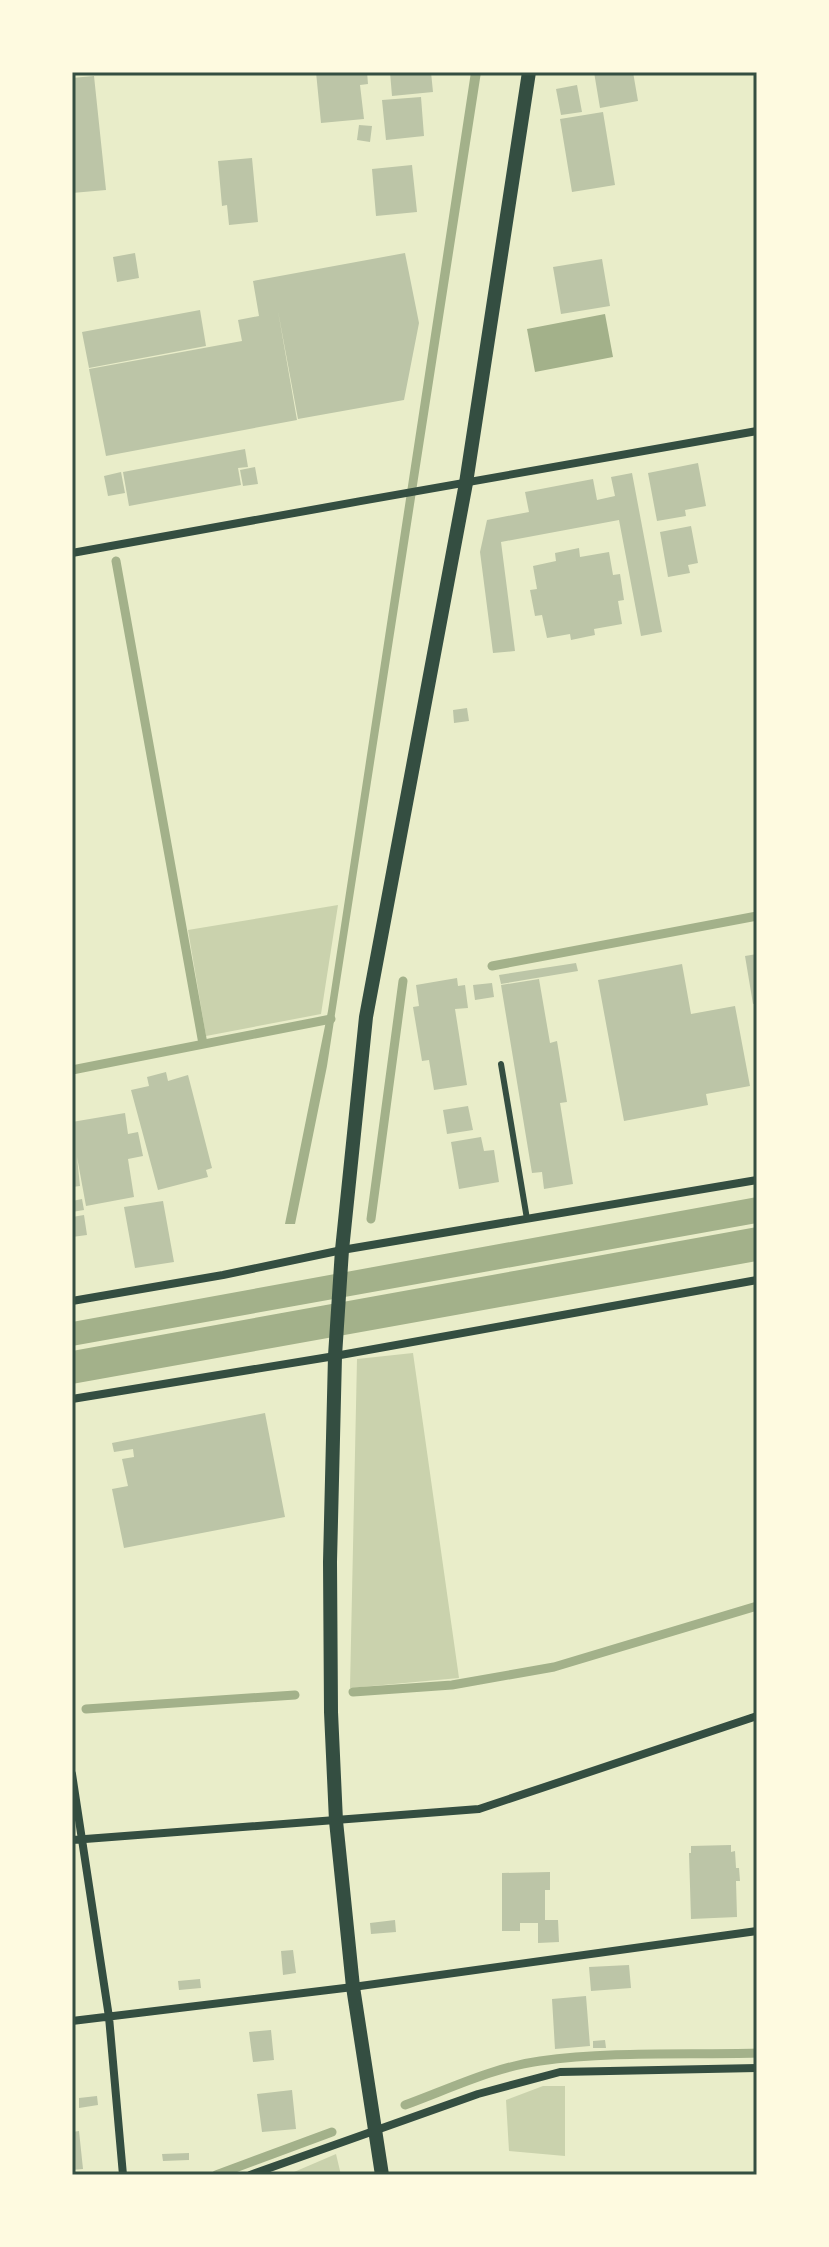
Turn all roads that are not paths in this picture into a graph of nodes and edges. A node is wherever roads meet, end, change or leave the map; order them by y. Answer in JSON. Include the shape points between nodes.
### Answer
{"nodes":[{"id":1,"x":529,"y":72,"type":"edge"},
{"id":2,"x":757,"y":431,"type":"edge"},
{"id":3,"x":466,"y":483,"type":"junction"},
{"id":4,"x":72,"y":553,"type":"edge"},
{"id":5,"x":501,"y":1064,"type":"dead end"},
{"id":6,"x":757,"y":1180,"type":"edge"},
{"id":7,"x":527,"y":1219,"type":"junction"},
{"id":8,"x":342,"y":1256,"type":"junction"},
{"id":9,"x":757,"y":1280,"type":"edge"},
{"id":10,"x":72,"y":1301,"type":"edge"},
{"id":11,"x":335,"y":1356,"type":"junction"},
{"id":12,"x":72,"y":1399,"type":"edge"},
{"id":13,"x":757,"y":1716,"type":"edge"},
{"id":14,"x":72,"y":1774,"type":"edge"},
{"id":15,"x":336,"y":1821,"type":"junction"},
{"id":16,"x":76,"y":1839,"type":"edge"},
{"id":17,"x":757,"y":1931,"type":"edge"},
{"id":18,"x":353,"y":1987,"type":"junction"},
{"id":19,"x":109,"y":2017,"type":"junction"},
{"id":20,"x":72,"y":2021,"type":"edge"},
{"id":21,"x":757,"y":2068,"type":"edge"},
{"id":22,"x":374,"y":2131,"type":"junction"},
{"id":23,"x":123,"y":2175,"type":"edge"},
{"id":24,"x":250,"y":2175,"type":"edge"},
{"id":25,"x":382,"y":2175,"type":"edge"}],
"edges":[{"from":1,"to":3,"type":"street"},
{"from":2,"to":3,"type":"street"},
{"from":3,"to":4,"type":"street"},
{"from":3,"to":8,"type":"street","via":[[366,1017]]},
{"from":5,"to":7,"type":"lane"},
{"from":6,"to":7,"type":"street"},
{"from":7,"to":8,"type":"street"},
{"from":8,"to":10,"type":"street"},
{"from":8,"to":11,"type":"street"},
{"from":9,"to":11,"type":"street"},
{"from":11,"to":12,"type":"street"},
{"from":11,"to":15,"type":"street","via":[[330,1562]]},
{"from":13,"to":15,"type":"street","via":[[479,1809]]},
{"from":14,"to":16,"type":"street"},
{"from":15,"to":16,"type":"street"},
{"from":15,"to":18,"type":"street"},
{"from":16,"to":19,"type":"street"},
{"from":17,"to":18,"type":"street"},
{"from":18,"to":19,"type":"street"},
{"from":18,"to":22,"type":"street"},
{"from":19,"to":20,"type":"street"},
{"from":19,"to":23,"type":"street"},
{"from":21,"to":22,"type":"street","via":[[560,2072]]},
{"from":22,"to":24,"type":"street"},
{"from":22,"to":25,"type":"street"}]}
